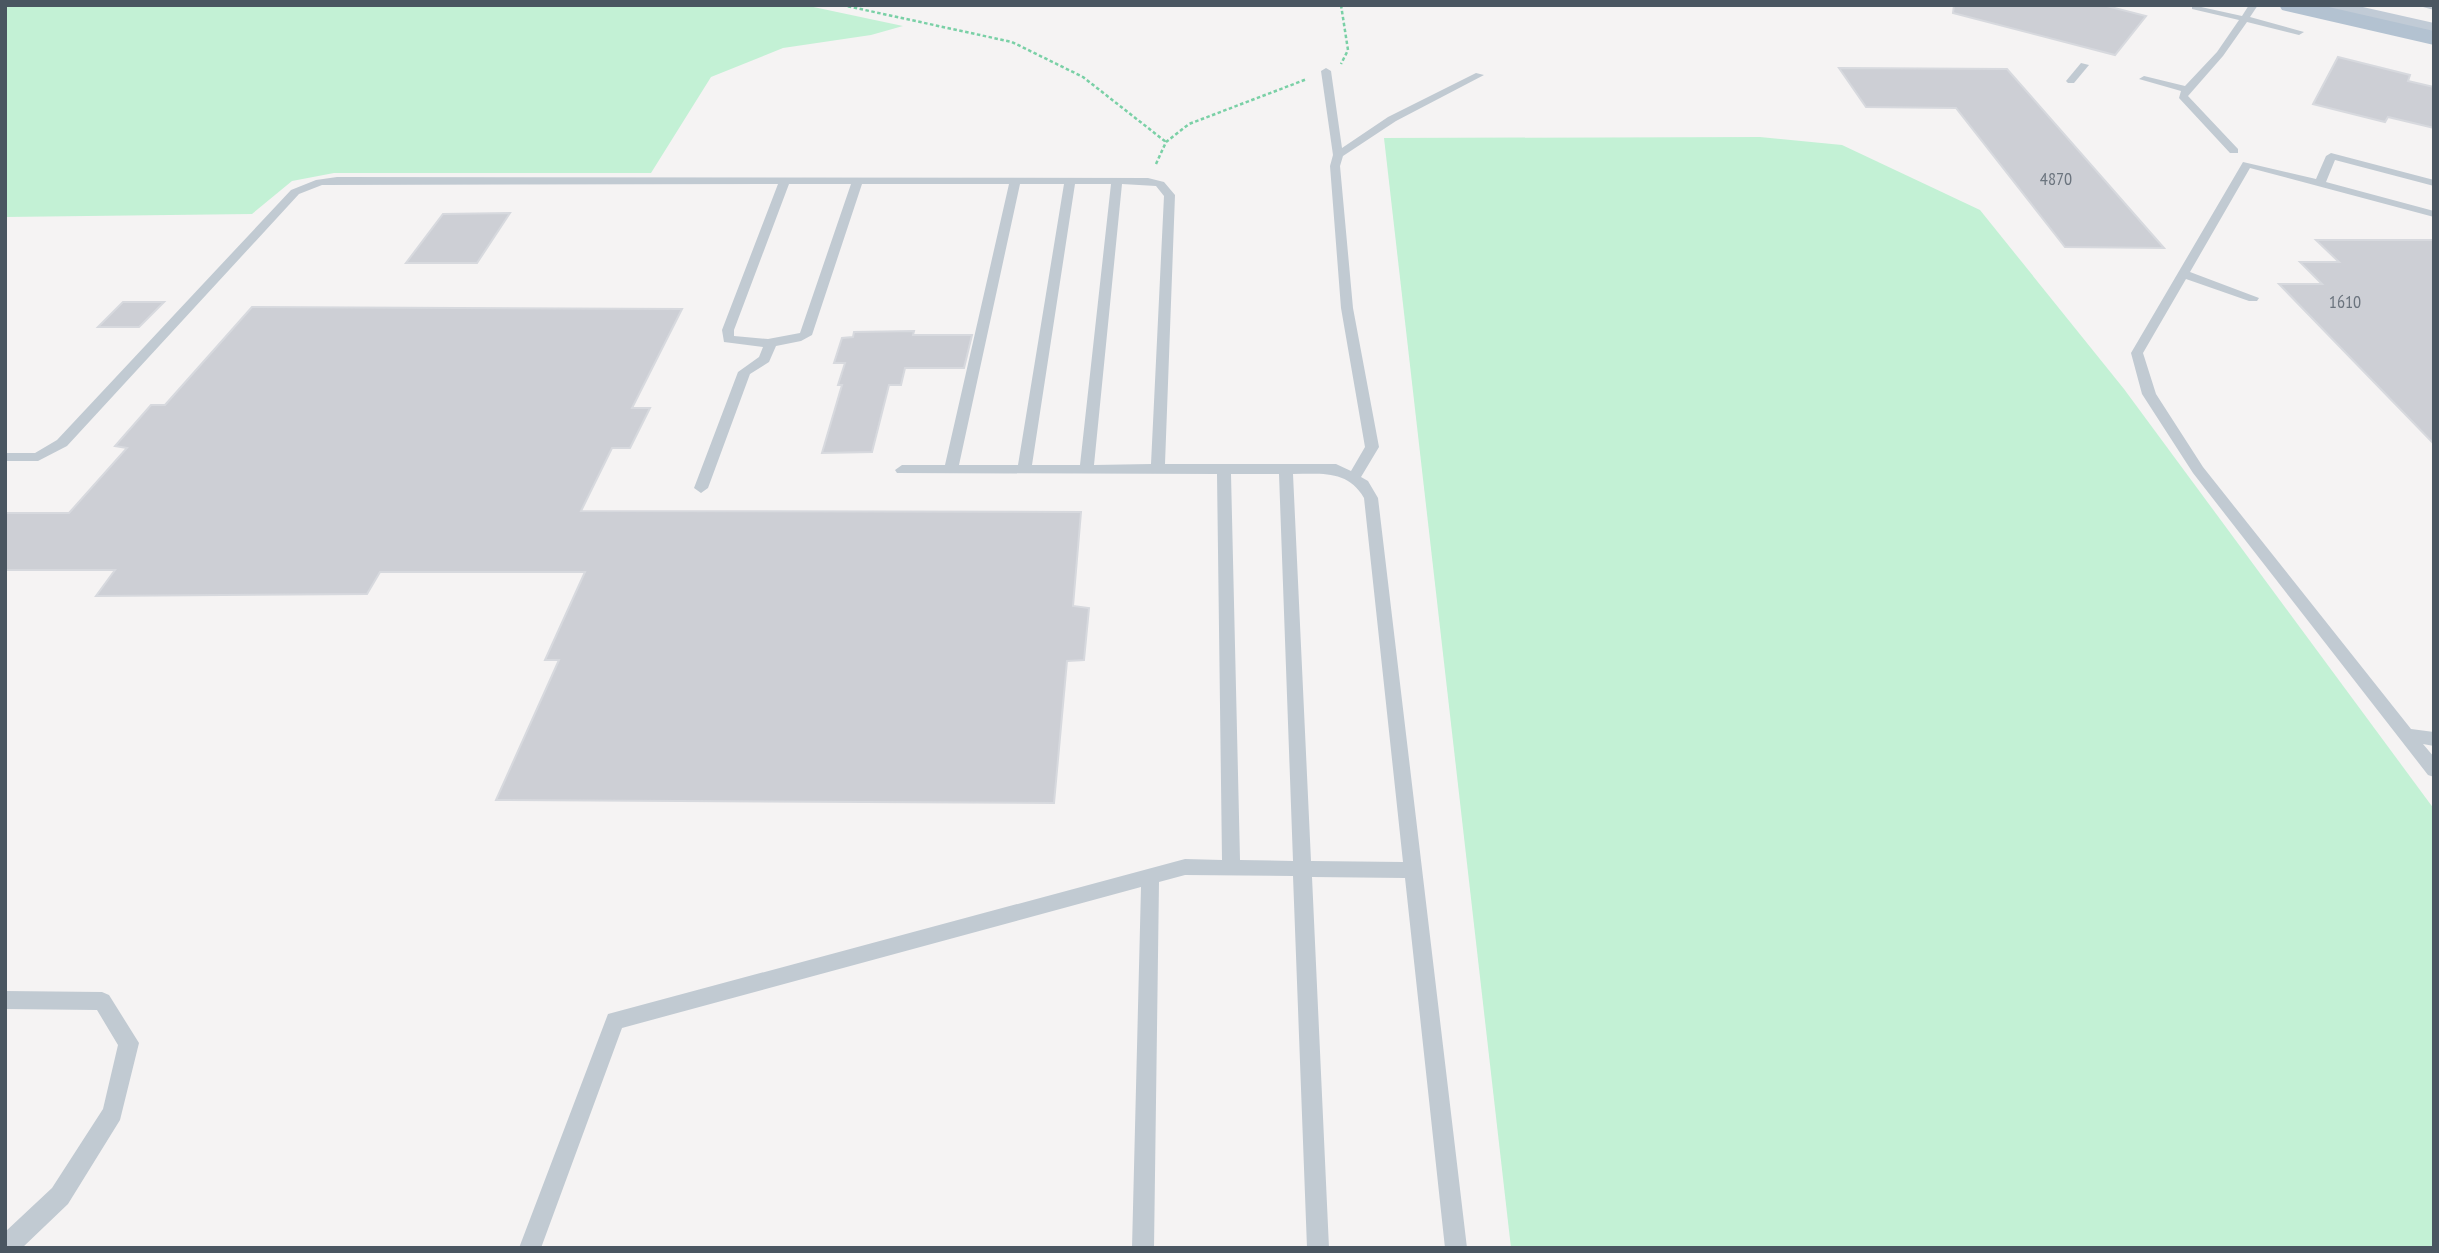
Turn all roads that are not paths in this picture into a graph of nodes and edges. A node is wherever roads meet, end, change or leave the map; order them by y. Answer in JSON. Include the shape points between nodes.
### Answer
{"nodes":[{"id":1,"x":2254,"y":5,"type":"edge"},
{"id":2,"x":2290,"y":5,"type":"edge"},
{"id":3,"x":2324,"y":5,"type":"edge"},
{"id":4,"x":2337,"y":5,"type":"edge"},
{"id":5,"x":2426,"y":5,"type":"edge"},
{"id":6,"x":2195,"y":7,"type":"edge"},
{"id":7,"x":2434,"y":7,"type":"edge"},
{"id":8,"x":2244,"y":19,"type":"junction"},
{"id":9,"x":2434,"y":29,"type":"edge"},
{"id":10,"x":2299,"y":32,"type":"dead end"},
{"id":11,"x":2434,"y":38,"type":"edge"},
{"id":12,"x":2084,"y":65,"type":"dead end"},
{"id":13,"x":1326,"y":71,"type":"road end"},
{"id":14,"x":1479,"y":75,"type":"dead end"},
{"id":15,"x":2144,"y":79,"type":"dead end"},
{"id":16,"x":2071,"y":81,"type":"dead end"},
{"id":17,"x":2187,"y":90,"type":"junction"},
{"id":18,"x":2234,"y":151,"type":"dead end"},
{"id":19,"x":1338,"y":155,"type":"junction"},
{"id":20,"x":785,"y":180,"type":"junction"},
{"id":21,"x":858,"y":180,"type":"junction"},
{"id":22,"x":1015,"y":181,"type":"junction"},
{"id":23,"x":1070,"y":181,"type":"junction"},
{"id":24,"x":1117,"y":181,"type":"junction"},
{"id":25,"x":2434,"y":183,"type":"edge"},
{"id":26,"x":2320,"y":184,"type":"junction"},
{"id":27,"x":2434,"y":214,"type":"edge"},
{"id":28,"x":2183,"y":274,"type":"junction"},
{"id":29,"x":2253,"y":298,"type":"dead end"},
{"id":30,"x":772,"y":342,"type":"junction"},
{"id":31,"x":5,"y":457,"type":"edge"},
{"id":32,"x":1286,"y":468,"type":"junction"},
{"id":33,"x":1158,"y":469,"type":"junction"},
{"id":34,"x":1224,"y":469,"type":"junction"},
{"id":35,"x":902,"y":470,"type":"dead end"},
{"id":36,"x":951,"y":470,"type":"junction"},
{"id":37,"x":1024,"y":470,"type":"junction"},
{"id":38,"x":1086,"y":470,"type":"junction"},
{"id":39,"x":1354,"y":477,"type":"junction"},
{"id":40,"x":701,"y":488,"type":"dead end"},
{"id":41,"x":2407,"y":735,"type":"junction"},
{"id":42,"x":2434,"y":739,"type":"edge"},
{"id":43,"x":2434,"y":769,"type":"edge"},
{"id":44,"x":1231,"y":868,"type":"junction"},
{"id":45,"x":1303,"y":869,"type":"junction"},
{"id":46,"x":1413,"y":870,"type":"junction"},
{"id":47,"x":1150,"y":877,"type":"junction"},
{"id":48,"x":5,"y":1000,"type":"edge"},
{"id":49,"x":5,"y":1248,"type":"edge"},
{"id":50,"x":530,"y":1248,"type":"edge"},
{"id":51,"x":1143,"y":1248,"type":"edge"},
{"id":52,"x":1318,"y":1248,"type":"edge"},
{"id":53,"x":1456,"y":1248,"type":"edge"}],
"edges":[{"from":1,"to":8,"type":"lane"},
{"from":2,"to":11,"type":"main road"},
{"from":3,"to":9,"type":"main road"},
{"from":4,"to":9,"type":"main road"},
{"from":5,"to":7,"type":"lane"},
{"from":6,"to":8,"type":"lane"},
{"from":8,"to":10,"type":"lane"},
{"from":8,"to":17,"type":"lane"},
{"from":12,"to":16,"type":"lane"},
{"from":13,"to":19,"type":"lane"},
{"from":14,"to":19,"type":"lane","via":[[1392,119]]},
{"from":15,"to":17,"type":"lane"},
{"from":17,"to":18,"type":"lane","via":[[2183,96]]},
{"from":19,"to":39,"type":"lane","via":[[1335,166],[1347,308],[1372,447]]},
{"from":20,"to":21,"type":"lane"},
{"from":20,"to":30,"type":"lane","via":[[728,330],[728,339]]},
{"from":20,"to":31,"type":"lane","via":[[320,182],[295,192],[62,443],[38,457]]},
{"from":21,"to":22,"type":"lane"},
{"from":21,"to":30,"type":"lane","via":[[806,335],[791,342]]},
{"from":22,"to":23,"type":"lane"},
{"from":22,"to":36,"type":"lane"},
{"from":23,"to":24,"type":"lane"},
{"from":23,"to":37,"type":"lane"},
{"from":24,"to":33,"type":"lane","via":[[1160,184],[1170,195]]},
{"from":24,"to":38,"type":"lane"},
{"from":25,"to":26,"type":"lane","via":[[2331,156]]},
{"from":26,"to":27,"type":"lane"},
{"from":26,"to":28,"type":"lane","via":[[2247,164]]},
{"from":28,"to":29,"type":"lane"},
{"from":28,"to":41,"type":"lane","via":[[2137,353],[2149,394],[2198,470]]},
{"from":30,"to":40,"type":"lane","via":[[764,359],[744,372]]},
{"from":32,"to":34,"type":"lane"},
{"from":32,"to":39,"type":"lane","via":[[1336,469]]},
{"from":32,"to":45,"type":"lane"},
{"from":33,"to":34,"type":"lane"},
{"from":33,"to":38,"type":"lane"},
{"from":34,"to":44,"type":"lane"},
{"from":35,"to":36,"type":"lane"},
{"from":36,"to":37,"type":"lane"},
{"from":37,"to":38,"type":"lane"},
{"from":39,"to":46,"type":"lane","via":[[1371,498]]},
{"from":41,"to":42,"type":"lane"},
{"from":41,"to":43,"type":"lane"},
{"from":44,"to":45,"type":"lane"},
{"from":44,"to":47,"type":"lane","via":[[1185,867]]},
{"from":45,"to":46,"type":"lane"},
{"from":45,"to":52,"type":"lane"},
{"from":46,"to":53,"type":"lane"},
{"from":47,"to":50,"type":"lane","via":[[615,1021]]},
{"from":47,"to":51,"type":"lane"},
{"from":48,"to":49,"type":"lane","via":[[102,1001],[129,1043],[113,1113],[60,1196]]}]}
